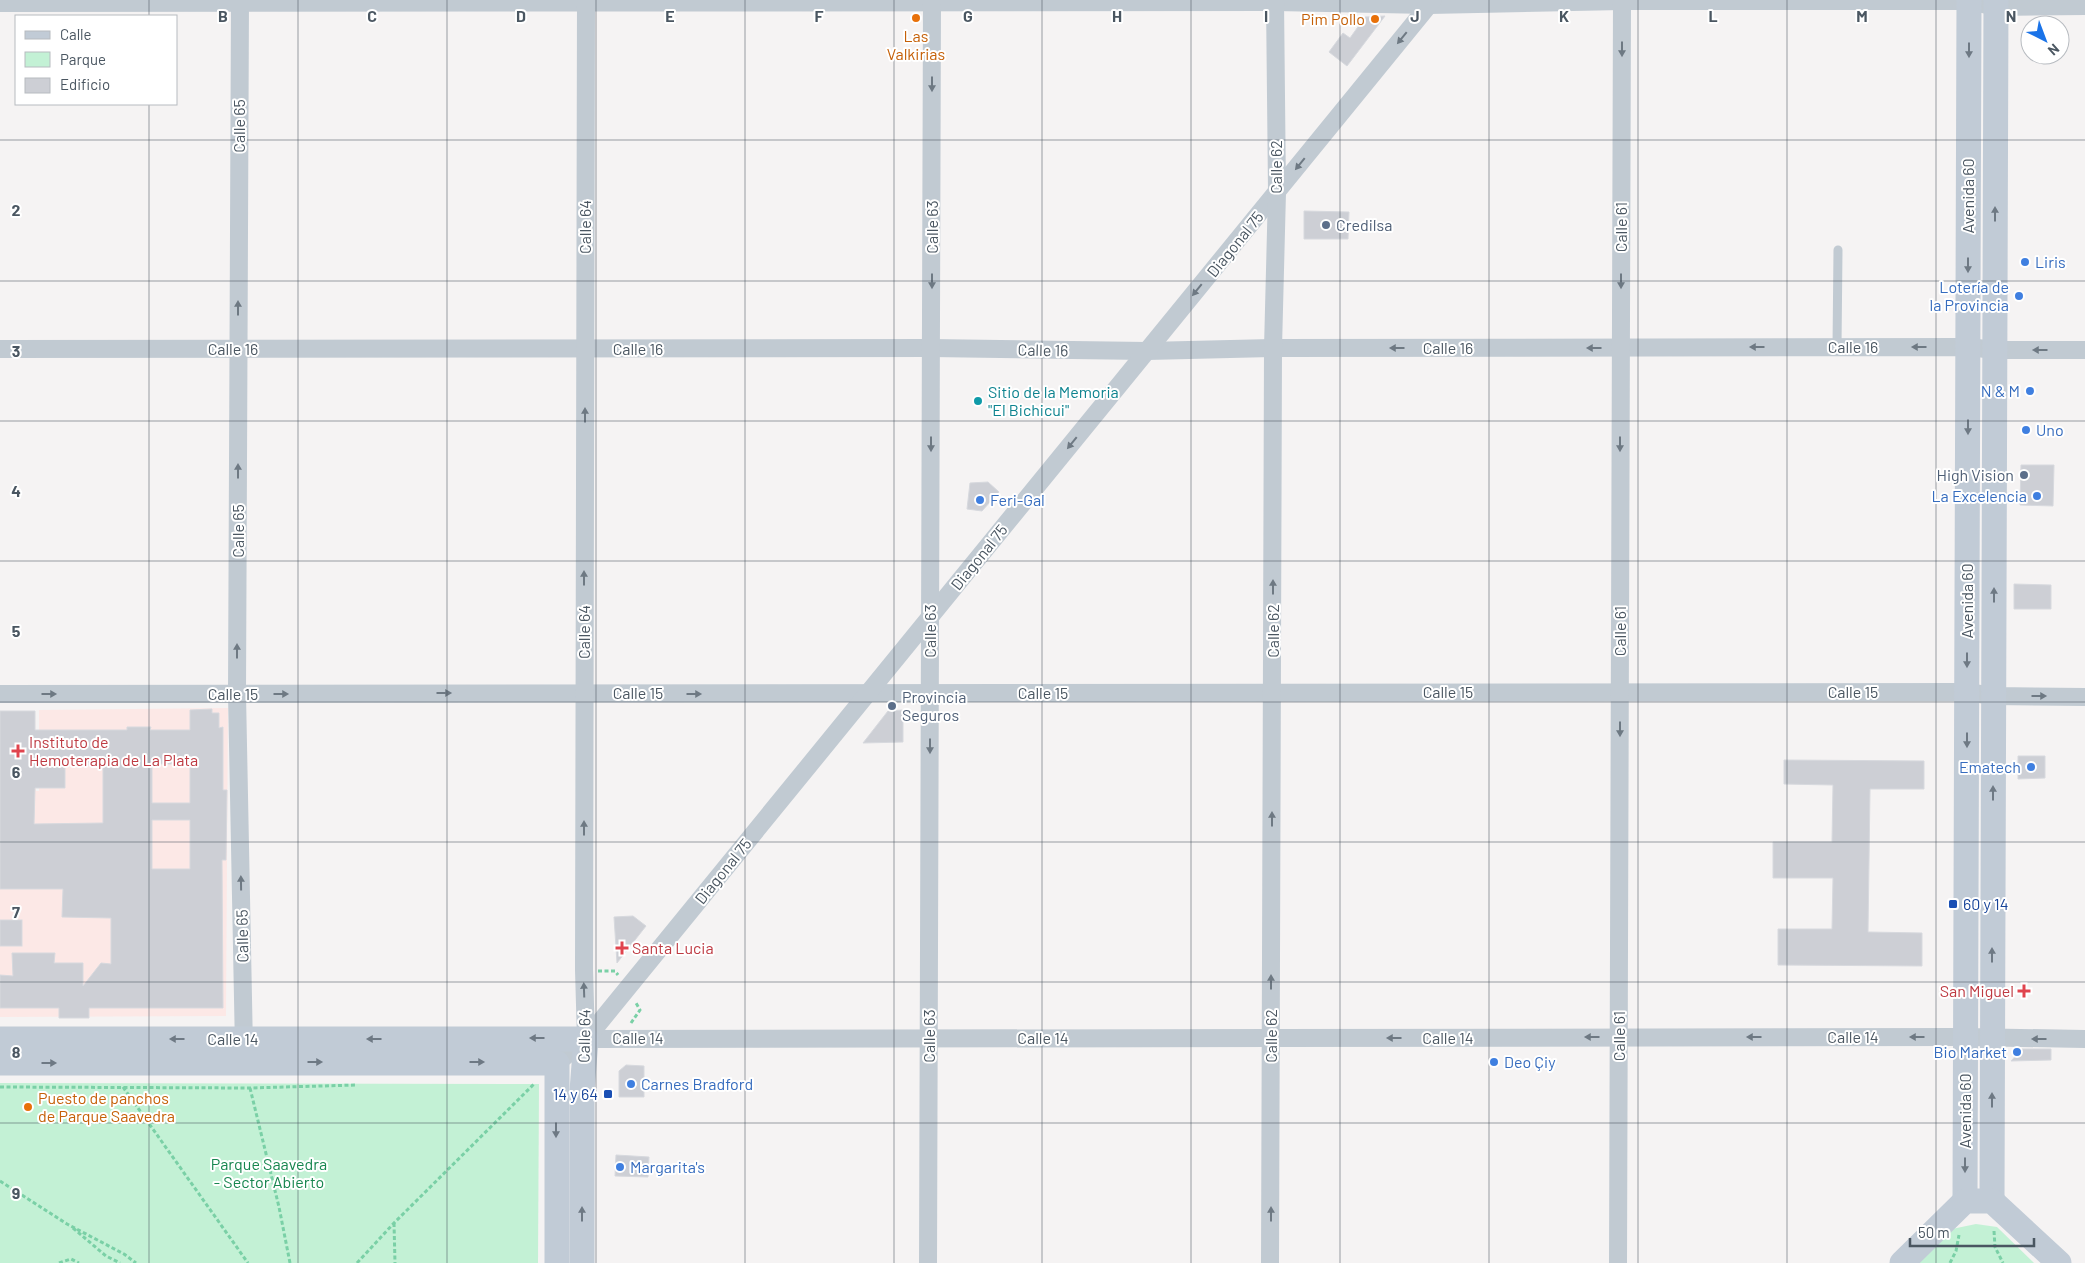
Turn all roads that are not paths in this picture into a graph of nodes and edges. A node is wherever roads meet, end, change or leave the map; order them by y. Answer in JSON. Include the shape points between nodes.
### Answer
{"nodes":[{"id":1,"x":1969,"y":0,"type":"edge"},
{"id":2,"x":240,"y":1,"type":"edge"},
{"id":3,"x":586,"y":1,"type":"edge"},
{"id":4,"x":932,"y":1,"type":"edge"},
{"id":5,"x":1275,"y":1,"type":"edge"},
{"id":6,"x":1622,"y":1,"type":"edge"},
{"id":7,"x":1431,"y":2,"type":"edge"},
{"id":8,"x":0,"y":3,"type":"edge"},
{"id":9,"x":1996,"y":3,"type":"edge"},
{"id":10,"x":2085,"y":6,"type":"edge"},
{"id":11,"x":1277,"y":192,"type":"junction"},
{"id":12,"x":1838,"y":250,"type":"dead end"},
{"id":13,"x":1837,"y":347,"type":"junction"},
{"id":14,"x":1968,"y":347,"type":"junction"},
{"id":15,"x":931,"y":348,"type":"junction"},
{"id":16,"x":1274,"y":348,"type":"junction"},
{"id":17,"x":1621,"y":348,"type":"junction"},
{"id":18,"x":0,"y":349,"type":"edge"},
{"id":19,"x":238,"y":349,"type":"junction"},
{"id":20,"x":585,"y":349,"type":"junction"},
{"id":21,"x":1995,"y":350,"type":"junction"},
{"id":22,"x":2085,"y":350,"type":"edge"},
{"id":23,"x":1147,"y":351,"type":"junction"},
{"id":24,"x":929,"y":618,"type":"junction"},
{"id":25,"x":1272,"y":692,"type":"junction"},
{"id":26,"x":1620,"y":692,"type":"junction"},
{"id":27,"x":1967,"y":692,"type":"junction"},
{"id":28,"x":584,"y":693,"type":"junction"},
{"id":29,"x":930,"y":693,"type":"junction"},
{"id":30,"x":0,"y":694,"type":"edge"},
{"id":31,"x":237,"y":694,"type":"junction"},
{"id":32,"x":867,"y":694,"type":"junction"},
{"id":33,"x":1993,"y":696,"type":"junction"},
{"id":34,"x":2085,"y":697,"type":"edge"},
{"id":35,"x":1966,"y":1037,"type":"junction"},
{"id":36,"x":929,"y":1038,"type":"junction"},
{"id":37,"x":1271,"y":1038,"type":"junction"},
{"id":38,"x":1619,"y":1038,"type":"junction"},
{"id":39,"x":0,"y":1039,"type":"edge"},
{"id":40,"x":586,"y":1039,"type":"junction"},
{"id":41,"x":1992,"y":1039,"type":"junction"},
{"id":42,"x":2085,"y":1039,"type":"edge"},
{"id":43,"x":244,"y":1050,"type":"junction"},
{"id":44,"x":0,"y":1063,"type":"edge"},
{"id":45,"x":557,"y":1064,"type":"junction"},
{"id":46,"x":1965,"y":1201,"type":"junction"},
{"id":47,"x":1992,"y":1201,"type":"junction"},
{"id":48,"x":557,"y":1263,"type":"edge"},
{"id":49,"x":582,"y":1263,"type":"edge"},
{"id":50,"x":928,"y":1263,"type":"edge"},
{"id":51,"x":1270,"y":1263,"type":"edge"},
{"id":52,"x":1618,"y":1263,"type":"edge"},
{"id":53,"x":1902,"y":1263,"type":"edge"},
{"id":54,"x":2058,"y":1263,"type":"edge"}],
"edges":[{"from":1,"to":6,"type":"street"},
{"from":1,"to":9,"type":"street"},
{"from":1,"to":14,"type":"main road","name":"Avenida 60","one_way":true},
{"from":2,"to":3,"type":"street"},
{"from":2,"to":8,"type":"street"},
{"from":19,"to":2,"type":"street","name":"Calle 65","one_way":true},
{"from":3,"to":4,"type":"street"},
{"from":3,"to":20,"type":"street","name":"Calle 64"},
{"from":4,"to":5,"type":"street"},
{"from":4,"to":15,"type":"street","name":"Calle 63","one_way":true},
{"from":5,"to":7,"type":"street"},
{"from":5,"to":11,"type":"street","name":"Calle 62"},
{"from":6,"to":7,"type":"street"},
{"from":6,"to":17,"type":"street","name":"Calle 61","one_way":true},
{"from":7,"to":11,"type":"street","name":"Diagonal 75","one_way":true},
{"from":9,"to":10,"type":"street"},
{"from":21,"to":9,"type":"main road","name":"Avenida 60","one_way":true},
{"from":11,"to":16,"type":"street","name":"Calle 62"},
{"from":11,"to":23,"type":"street","name":"Diagonal 75","one_way":true},
{"from":12,"to":13,"type":"lane"},
{"from":14,"to":13,"type":"street","name":"Calle 16","one_way":true},
{"from":13,"to":17,"type":"street","name":"Calle 16","one_way":true},
{"from":14,"to":21,"type":"street","name":"Calle 16"},
{"from":14,"to":27,"type":"main road","name":"Avenida 60","one_way":true},
{"from":15,"to":20,"type":"street","name":"Calle 16"},
{"from":15,"to":23,"type":"street","name":"Calle 16"},
{"from":15,"to":24,"type":"street","name":"Calle 63","one_way":true},
{"from":17,"to":16,"type":"street","name":"Calle 16","one_way":true},
{"from":16,"to":23,"type":"street","name":"Calle 16"},
{"from":25,"to":16,"type":"street","name":"Calle 62","one_way":true},
{"from":17,"to":26,"type":"street","name":"Calle 61","one_way":true},
{"from":18,"to":19,"type":"street","name":"Calle 16"},
{"from":19,"to":20,"type":"street","name":"Calle 16"},
{"from":31,"to":19,"type":"street","name":"Calle 65","one_way":true},
{"from":28,"to":20,"type":"street","name":"Calle 64","one_way":true},
{"from":22,"to":21,"type":"street","name":"Calle 16","one_way":true},
{"from":33,"to":21,"type":"main road","name":"Avenida 60","one_way":true},
{"from":23,"to":24,"type":"street","name":"Diagonal 75","one_way":true},
{"from":24,"to":29,"type":"street","name":"Calle 63"},
{"from":24,"to":32,"type":"street","name":"Diagonal 75"},
{"from":25,"to":26,"type":"street","name":"Calle 15"},
{"from":25,"to":29,"type":"street","name":"Calle 15"},
{"from":37,"to":25,"type":"street","name":"Calle 62","one_way":true},
{"from":26,"to":27,"type":"street","name":"Calle 15"},
{"from":26,"to":38,"type":"street","name":"Calle 61","one_way":true},
{"from":27,"to":33,"type":"street","name":"Calle 15"},
{"from":27,"to":35,"type":"main road","name":"Avenida 60","one_way":true},
{"from":31,"to":28,"type":"street","name":"Calle 15","one_way":true},
{"from":28,"to":32,"type":"street","name":"Calle 15","one_way":true},
{"from":40,"to":28,"type":"street","name":"Calle 64","one_way":true},
{"from":29,"to":32,"type":"street","name":"Calle 15"},
{"from":29,"to":36,"type":"street","name":"Calle 63","one_way":true},
{"from":30,"to":31,"type":"street","name":"Calle 15","one_way":true},
{"from":43,"to":31,"type":"street","name":"Calle 65","one_way":true},
{"from":32,"to":40,"type":"street","name":"Diagonal 75"},
{"from":33,"to":34,"type":"street","name":"Calle 15","one_way":true},
{"from":41,"to":33,"type":"main road","name":"Avenida 60","one_way":true},
{"from":35,"to":38,"type":"street","name":"Calle 14","one_way":true},
{"from":35,"to":41,"type":"street","name":"Calle 14"},
{"from":35,"to":46,"type":"main road","name":"Avenida 60","one_way":true},
{"from":36,"to":37,"type":"street","name":"Calle 14"},
{"from":36,"to":40,"type":"street","name":"Calle 14"},
{"from":36,"to":50,"type":"street","name":"Calle 63"},
{"from":38,"to":37,"type":"street","name":"Calle 14","one_way":true},
{"from":51,"to":37,"type":"street","name":"Calle 62","one_way":true},
{"from":38,"to":52,"type":"street","name":"Calle 61"},
{"from":43,"to":39,"type":"main road","name":"Calle 14","one_way":true},
{"from":40,"to":43,"type":"main road","name":"Calle 14","one_way":true},
{"from":40,"to":45,"type":"street","name":"Diagonal 75"},
{"from":49,"to":40,"type":"main road","name":"Calle 64","one_way":true,"via":[[582,1090]]},
{"from":42,"to":41,"type":"street","name":"Calle 14","one_way":true},
{"from":47,"to":41,"type":"main road","name":"Avenida 60","one_way":true},
{"from":44,"to":43,"type":"main road","name":"Calle 14","one_way":true},
{"from":43,"to":45,"type":"main road","name":"Calle 14","one_way":true},
{"from":45,"to":48,"type":"main road","name":"Calle 64","one_way":true},
{"from":46,"to":47,"type":"main road"},
{"from":46,"to":53,"type":"main road"},
{"from":47,"to":54,"type":"main road"}]}
